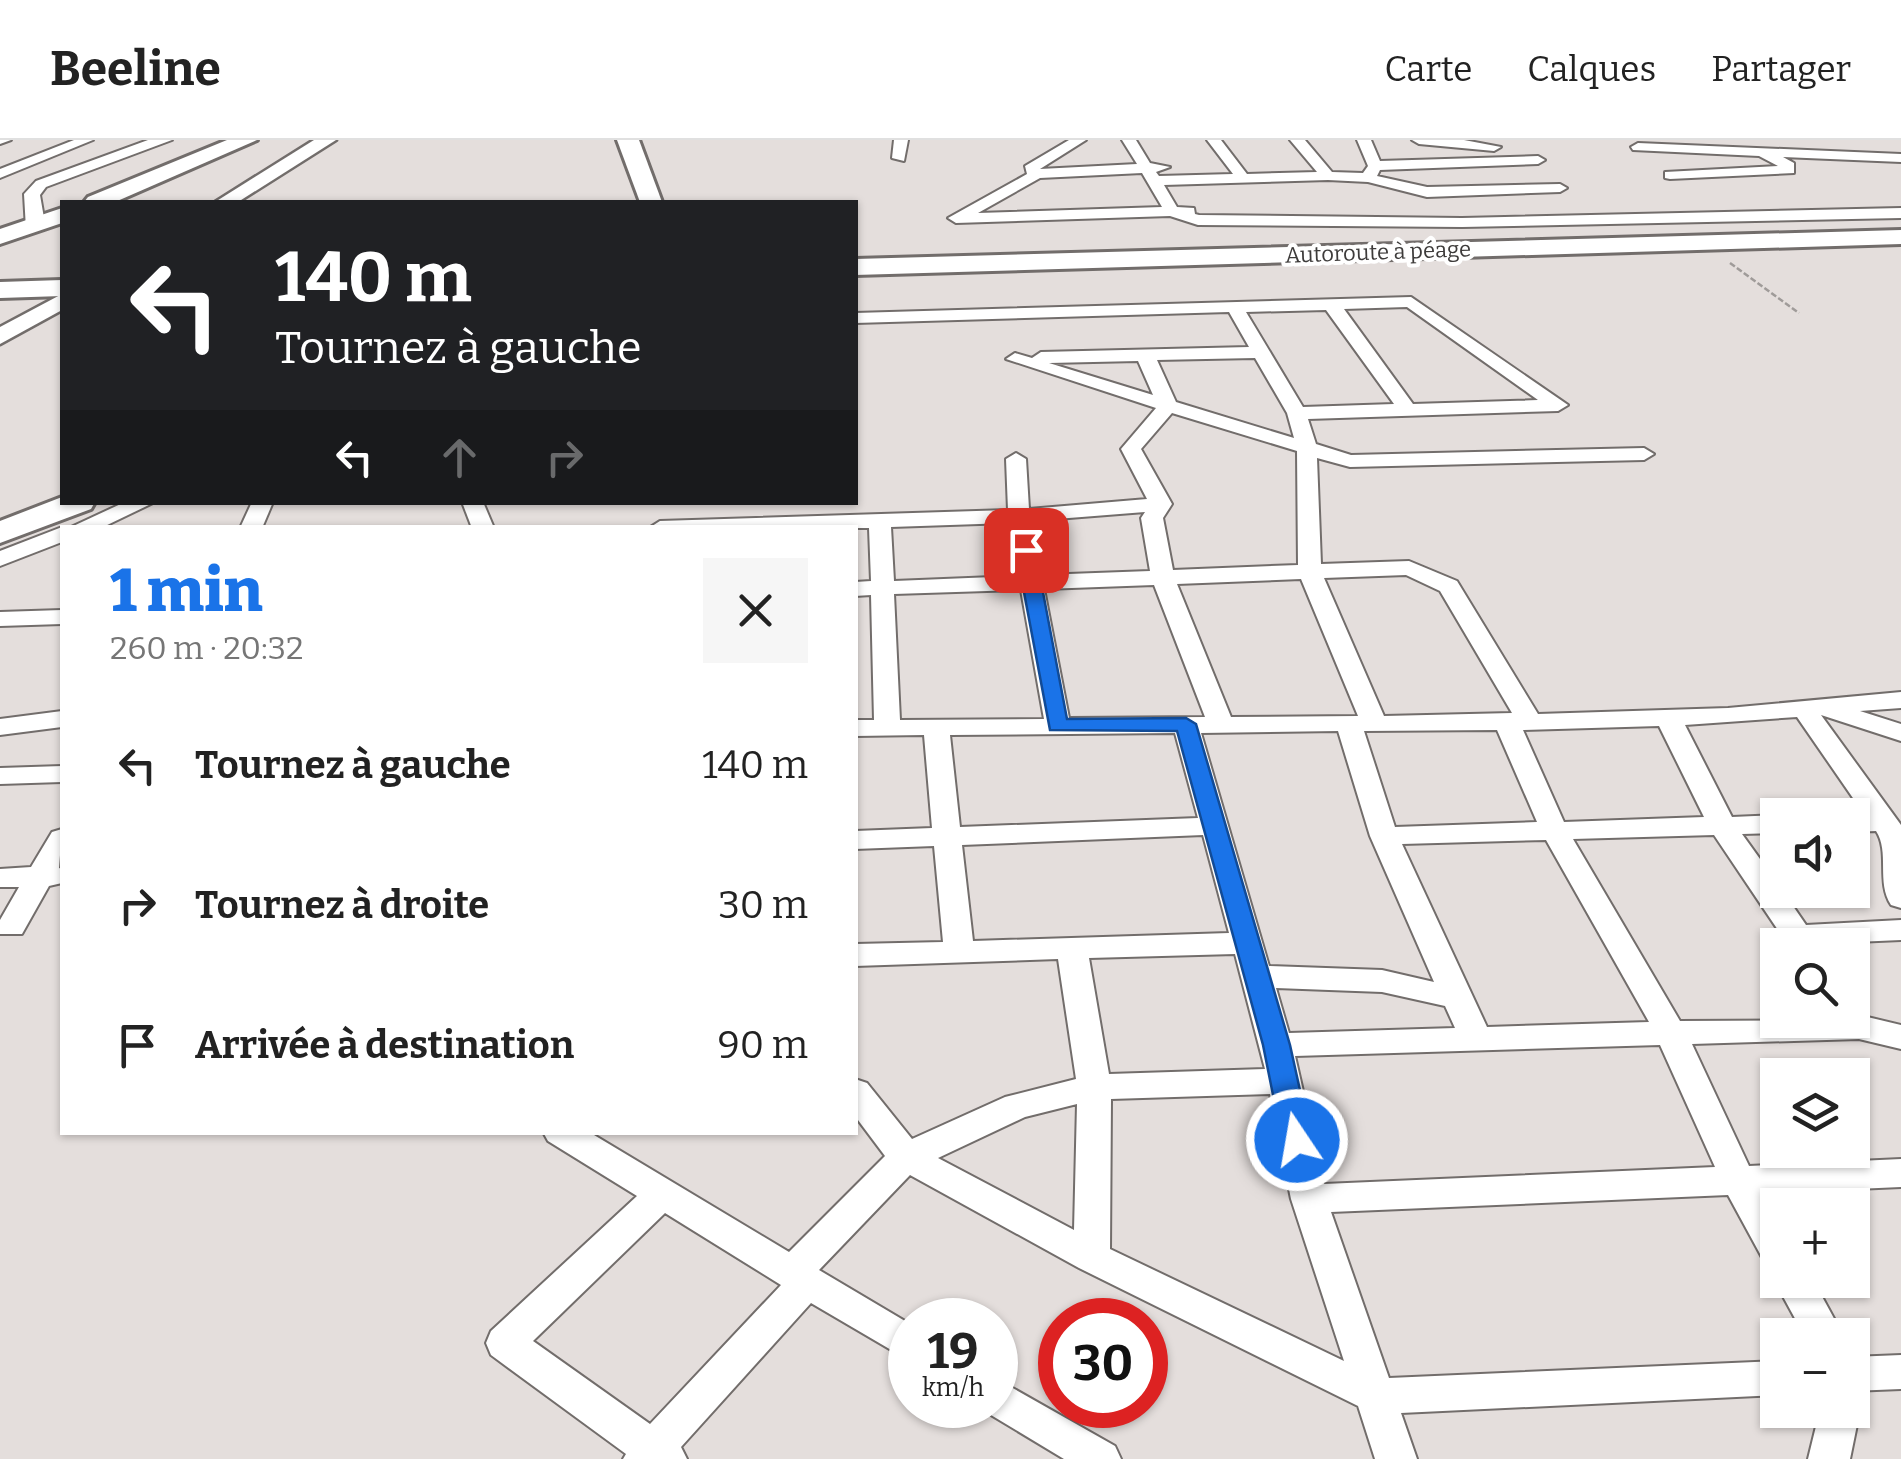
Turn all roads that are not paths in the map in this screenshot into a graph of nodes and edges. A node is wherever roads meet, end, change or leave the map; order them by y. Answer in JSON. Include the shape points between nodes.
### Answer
{"nodes":[{"id":1,"x":86,"y":140,"type":"edge"},
{"id":2,"x":166,"y":140,"type":"edge"},
{"id":3,"x":246,"y":140,"type":"edge"},
{"id":4,"x":327,"y":140,"type":"edge"},
{"id":5,"x":628,"y":140,"type":"edge"},
{"id":6,"x":902,"y":140,"type":"edge"},
{"id":7,"x":1079,"y":140,"type":"edge"},
{"id":8,"x":1129,"y":140,"type":"edge"},
{"id":9,"x":1214,"y":140,"type":"edge"},
{"id":10,"x":1297,"y":140,"type":"edge"},
{"id":11,"x":1364,"y":140,"type":"edge"},
{"id":12,"x":1419,"y":140,"type":"edge"},
{"id":13,"x":1896,"y":140,"type":"edge"},
{"id":14,"x":1634,"y":144,"type":"edge"},
{"id":15,"x":1754,"y":145,"type":"edge"},
{"id":16,"x":1530,"y":150,"type":"edge"},
{"id":17,"x":1901,"y":150,"type":"edge"},
{"id":18,"x":899,"y":158,"type":"dead end"},
{"id":19,"x":1901,"y":158,"type":"edge"},
{"id":20,"x":1232,"y":163,"type":"junction"},
{"id":21,"x":1371,"y":172,"type":"junction"},
{"id":22,"x":0,"y":174,"type":"edge"},
{"id":23,"x":1037,"y":174,"type":"junction"},
{"id":24,"x":1150,"y":174,"type":"junction"},
{"id":25,"x":1670,"y":175,"type":"junction"},
{"id":26,"x":1328,"y":176,"type":"junction"},
{"id":27,"x":1243,"y":178,"type":"junction"},
{"id":28,"x":1560,"y":188,"type":"junction"},
{"id":29,"x":1073,"y":193,"type":"junction"},
{"id":30,"x":101,"y":200,"type":"edge"},
{"id":31,"x":228,"y":200,"type":"edge"},
{"id":32,"x":651,"y":200,"type":"edge"},
{"id":33,"x":1676,"y":202,"type":"junction"},
{"id":34,"x":1173,"y":212,"type":"junction"},
{"id":35,"x":1901,"y":213,"type":"edge"},
{"id":36,"x":60,"y":215,"type":"edge"},
{"id":37,"x":1585,"y":220,"type":"junction"},
{"id":38,"x":32,"y":226,"type":"junction"},
{"id":39,"x":1901,"y":237,"type":"edge"},
{"id":40,"x":0,"y":238,"type":"edge"},
{"id":41,"x":1901,"y":247,"type":"edge"},
{"id":42,"x":858,"y":258,"type":"edge"},
{"id":43,"x":1101,"y":260,"type":"junction"},
{"id":44,"x":858,"y":267,"type":"edge"},
{"id":45,"x":858,"y":278,"type":"edge"},
{"id":46,"x":60,"y":288,"type":"edge"},
{"id":47,"x":0,"y":290,"type":"edge"},
{"id":48,"x":0,"y":300,"type":"edge"},
{"id":49,"x":60,"y":300,"type":"edge"},
{"id":50,"x":60,"y":301,"type":"edge"},
{"id":51,"x":1332,"y":304,"type":"junction"},
{"id":52,"x":1234,"y":307,"type":"junction"},
{"id":53,"x":858,"y":318,"type":"edge"},
{"id":54,"x":0,"y":337,"type":"edge"},
{"id":55,"x":1260,"y":352,"type":"junction"},
{"id":56,"x":1146,"y":356,"type":"junction"},
{"id":57,"x":1168,"y":406,"type":"junction"},
{"id":58,"x":1408,"y":410,"type":"junction"},
{"id":59,"x":1297,"y":413,"type":"junction"},
{"id":60,"x":1306,"y":448,"type":"junction"},
{"id":61,"x":1644,"y":454,"type":"dead end"},
{"id":62,"x":1016,"y":459,"type":"dead end"},
{"id":63,"x":1162,"y":504,"type":"junction"},
{"id":64,"x":70,"y":505,"type":"edge"},
{"id":65,"x":138,"y":505,"type":"edge"},
{"id":66,"x":1019,"y":516,"type":"junction"},
{"id":67,"x":815,"y":517,"type":"edge"},
{"id":68,"x":880,"y":519,"type":"junction"},
{"id":69,"x":88,"y":525,"type":"edge"},
{"id":70,"x":709,"y":525,"type":"edge"},
{"id":71,"x":0,"y":532,"type":"edge"},
{"id":72,"x":60,"y":535,"type":"edge"},
{"id":73,"x":0,"y":558,"type":"edge"},
{"id":74,"x":1310,"y":572,"type":"junction"},
{"id":75,"x":1163,"y":578,"type":"junction"},
{"id":76,"x":1032,"y":583,"type":"junction"},
{"id":77,"x":885,"y":588,"type":"junction"},
{"id":78,"x":858,"y":589,"type":"edge"},
{"id":79,"x":60,"y":617,"type":"edge"},
{"id":80,"x":0,"y":619,"type":"edge"},
{"id":81,"x":1901,"y":700,"type":"edge"},
{"id":82,"x":1817,"y":710,"type":"junction"},
{"id":83,"x":1668,"y":717,"type":"junction"},
{"id":84,"x":60,"y":718,"type":"edge"},
{"id":85,"x":1518,"y":721,"type":"junction"},
{"id":86,"x":1360,"y":722,"type":"junction"},
{"id":87,"x":1186,"y":724,"type":"junction"},
{"id":88,"x":1221,"y":724,"type":"junction"},
{"id":89,"x":936,"y":726,"type":"junction"},
{"id":90,"x":1058,"y":726,"type":"junction"},
{"id":91,"x":0,"y":727,"type":"edge"},
{"id":92,"x":887,"y":727,"type":"junction"},
{"id":93,"x":858,"y":728,"type":"edge"},
{"id":94,"x":1901,"y":734,"type":"edge"},
{"id":95,"x":60,"y":774,"type":"edge"},
{"id":96,"x":0,"y":776,"type":"edge"},
{"id":97,"x":1760,"y":824,"type":"edge"},
{"id":98,"x":1722,"y":825,"type":"junction"},
{"id":99,"x":1214,"y":826,"type":"junction"},
{"id":100,"x":1554,"y":830,"type":"junction"},
{"id":101,"x":1894,"y":833,"type":"edge"},
{"id":102,"x":947,"y":834,"type":"junction"},
{"id":103,"x":1384,"y":836,"type":"junction"},
{"id":104,"x":858,"y":840,"type":"edge"},
{"id":105,"x":60,"y":845,"type":"edge"},
{"id":106,"x":51,"y":876,"type":"edge"},
{"id":107,"x":0,"y":878,"type":"edge"},
{"id":108,"x":1901,"y":898,"type":"edge"},
{"id":109,"x":11,"y":927,"type":"dead end"},
{"id":110,"x":1793,"y":928,"type":"edge"},
{"id":111,"x":1901,"y":930,"type":"edge"},
{"id":112,"x":1870,"y":933,"type":"edge"},
{"id":113,"x":1246,"y":943,"type":"junction"},
{"id":114,"x":1072,"y":948,"type":"junction"},
{"id":115,"x":960,"y":952,"type":"junction"},
{"id":116,"x":858,"y":955,"type":"edge"},
{"id":117,"x":1256,"y":976,"type":"junction"},
{"id":118,"x":1457,"y":998,"type":"junction"},
{"id":119,"x":1870,"y":1027,"type":"edge"},
{"id":120,"x":1760,"y":1028,"type":"edge"},
{"id":121,"x":1671,"y":1033,"type":"junction"},
{"id":122,"x":1901,"y":1037,"type":"edge"},
{"id":123,"x":1476,"y":1039,"type":"junction"},
{"id":124,"x":1276,"y":1045,"type":"junction"},
{"id":125,"x":1284,"y":1081,"type":"junction"},
{"id":126,"x":1094,"y":1087,"type":"junction"},
{"id":127,"x":858,"y":1096,"type":"edge"},
{"id":128,"x":565,"y":1135,"type":"edge"},
{"id":129,"x":906,"y":1157,"type":"junction"},
{"id":130,"x":1901,"y":1172,"type":"edge"},
{"id":131,"x":1738,"y":1180,"type":"junction"},
{"id":132,"x":662,"y":1194,"type":"junction"},
{"id":133,"x":1310,"y":1198,"type":"junction"},
{"id":134,"x":1760,"y":1220,"type":"edge"},
{"id":135,"x":1092,"y":1257,"type":"junction"},
{"id":136,"x":800,"y":1277,"type":"junction"},
{"id":137,"x":888,"y":1331,"type":"edge"},
{"id":138,"x":1901,"y":1372,"type":"edge"},
{"id":139,"x":1870,"y":1373,"type":"edge"},
{"id":140,"x":1760,"y":1379,"type":"edge"},
{"id":141,"x":1377,"y":1396,"type":"junction"},
{"id":142,"x":1018,"y":1410,"type":"edge"},
{"id":143,"x":1836,"y":1428,"type":"edge"},
{"id":144,"x":654,"y":1456,"type":"edge"},
{"id":145,"x":1100,"y":1459,"type":"edge"},
{"id":146,"x":1396,"y":1459,"type":"edge"},
{"id":147,"x":1829,"y":1459,"type":"edge"}],
"edges":[{"from":1,"to":22,"type":"street"},
{"from":2,"to":38,"type":"street","via":[[41,184],[32,194]]},
{"from":3,"to":30,"type":"highway"},
{"from":4,"to":31,"type":"main road"},
{"from":5,"to":32,"type":"highway"},
{"from":6,"to":18,"type":"street"},
{"from":7,"to":23,"type":"street","via":[[1030,170]]},
{"from":8,"to":24,"type":"street"},
{"from":9,"to":20,"type":"street"},
{"from":10,"to":26,"type":"street"},
{"from":11,"to":21,"type":"street"},
{"from":12,"to":16,"type":"street"},
{"from":13,"to":17,"type":"street"},
{"from":14,"to":15,"type":"street"},
{"from":14,"to":25,"type":"street"},
{"from":15,"to":19,"type":"street"},
{"from":15,"to":25,"type":"street","via":[[1788,170]]},
{"from":16,"to":21,"type":"street"},
{"from":16,"to":28,"type":"street"},
{"from":20,"to":24,"type":"street"},
{"from":20,"to":27,"type":"street"},
{"from":21,"to":26,"type":"street"},
{"from":21,"to":28,"type":"street","via":[[1427,192]]},
{"from":23,"to":29,"type":"street"},
{"from":23,"to":29,"type":"street","via":[[956,218]]},
{"from":24,"to":27,"type":"street"},
{"from":24,"to":29,"type":"street"},
{"from":24,"to":34,"type":"street"},
{"from":25,"to":33,"type":"street"},
{"from":26,"to":27,"type":"street"},
{"from":28,"to":37,"type":"street"},
{"from":29,"to":34,"type":"street"},
{"from":33,"to":35,"type":"street"},
{"from":33,"to":37,"type":"street"},
{"from":34,"to":37,"type":"street","via":[[1198,220],[1292,224]]},
{"from":36,"to":38,"type":"highway"},
{"from":38,"to":40,"type":"highway"},
{"from":39,"to":43,"type":"highway","name":"Autoroute à péage"},
{"from":41,"to":45,"type":"highway"},
{"from":42,"to":43,"type":"highway"},
{"from":43,"to":44,"type":"highway","name":"Autoroute à péage"},
{"from":46,"to":47,"type":"highway"},
{"from":48,"to":49,"type":"highway"},
{"from":50,"to":54,"type":"main road"},
{"from":51,"to":52,"type":"street"},
{"from":51,"to":58,"type":"street"},
{"from":51,"to":58,"type":"street","via":[[1411,302],[1558,405]]},
{"from":52,"to":53,"type":"street"},
{"from":52,"to":55,"type":"street"},
{"from":55,"to":56,"type":"street"},
{"from":55,"to":59,"type":"street"},
{"from":56,"to":57,"type":"street"},
{"from":56,"to":57,"type":"street","via":[[1015,359]]},
{"from":57,"to":60,"type":"street"},
{"from":57,"to":63,"type":"street","via":[[1131,449]]},
{"from":58,"to":59,"type":"street"},
{"from":59,"to":60,"type":"street"},
{"from":60,"to":61,"type":"street","via":[[1350,462]]},
{"from":60,"to":74,"type":"street"},
{"from":62,"to":66,"type":"street"},
{"from":63,"to":66,"type":"street"},
{"from":63,"to":75,"type":"street","via":[[1152,518]]},
{"from":64,"to":71,"type":"highway"},
{"from":65,"to":69,"type":"street"},
{"from":66,"to":68,"type":"street"},
{"from":66,"to":76,"type":"street"},
{"from":67,"to":68,"type":"street"},
{"from":67,"to":70,"type":"street"},
{"from":68,"to":77,"type":"street"},
{"from":72,"to":73,"type":"street"},
{"from":74,"to":75,"type":"street"},
{"from":74,"to":85,"type":"street","via":[[1409,568],[1449,586]]},
{"from":74,"to":86,"type":"street"},
{"from":75,"to":76,"type":"street"},
{"from":75,"to":88,"type":"street"},
{"from":76,"to":77,"type":"street"},
{"from":76,"to":90,"type":"street"},
{"from":77,"to":78,"type":"street"},
{"from":77,"to":92,"type":"street"},
{"from":79,"to":80,"type":"street"},
{"from":81,"to":82,"type":"street"},
{"from":82,"to":83,"type":"street"},
{"from":82,"to":94,"type":"street"},
{"from":82,"to":101,"type":"street"},
{"from":83,"to":85,"type":"street"},
{"from":83,"to":98,"type":"street"},
{"from":84,"to":91,"type":"street"},
{"from":85,"to":86,"type":"street"},
{"from":85,"to":100,"type":"street"},
{"from":86,"to":88,"type":"street"},
{"from":86,"to":103,"type":"street"},
{"from":87,"to":88,"type":"street"},
{"from":87,"to":90,"type":"street"},
{"from":87,"to":99,"type":"street"},
{"from":89,"to":90,"type":"street"},
{"from":89,"to":92,"type":"street"},
{"from":89,"to":102,"type":"street"},
{"from":92,"to":93,"type":"street"},
{"from":95,"to":96,"type":"street"},
{"from":97,"to":98,"type":"street"},
{"from":98,"to":100,"type":"street"},
{"from":98,"to":110,"type":"street"},
{"from":99,"to":102,"type":"street"},
{"from":99,"to":113,"type":"street"},
{"from":100,"to":103,"type":"street"},
{"from":100,"to":121,"type":"street"},
{"from":101,"to":108,"type":"street"},
{"from":102,"to":104,"type":"street"},
{"from":102,"to":115,"type":"street"},
{"from":103,"to":118,"type":"street"},
{"from":105,"to":106,"type":"street"},
{"from":106,"to":107,"type":"street"},
{"from":106,"to":109,"type":"street"},
{"from":111,"to":112,"type":"street"},
{"from":113,"to":114,"type":"street"},
{"from":113,"to":117,"type":"street"},
{"from":114,"to":115,"type":"street"},
{"from":114,"to":126,"type":"street"},
{"from":115,"to":116,"type":"street"},
{"from":117,"to":118,"type":"street","via":[[1382,981]]},
{"from":117,"to":124,"type":"street"},
{"from":118,"to":123,"type":"street"},
{"from":119,"to":122,"type":"street"},
{"from":120,"to":121,"type":"street"},
{"from":121,"to":123,"type":"street"},
{"from":121,"to":131,"type":"street"},
{"from":123,"to":124,"type":"street"},
{"from":124,"to":125,"type":"street"},
{"from":125,"to":126,"type":"street"},
{"from":125,"to":133,"type":"street"},
{"from":126,"to":129,"type":"street","via":[[1017,1106]]},
{"from":126,"to":135,"type":"street"},
{"from":127,"to":129,"type":"street"},
{"from":128,"to":132,"type":"street"},
{"from":129,"to":135,"type":"street"},
{"from":129,"to":136,"type":"street"},
{"from":130,"to":131,"type":"street"},
{"from":131,"to":133,"type":"street"},
{"from":131,"to":134,"type":"street"},
{"from":132,"to":136,"type":"street"},
{"from":132,"to":144,"type":"street","via":[[505,1343]]},
{"from":133,"to":141,"type":"street"},
{"from":135,"to":141,"type":"street"},
{"from":136,"to":137,"type":"street"},
{"from":136,"to":144,"type":"street"},
{"from":138,"to":139,"type":"street"},
{"from":140,"to":141,"type":"street"},
{"from":141,"to":146,"type":"street"},
{"from":142,"to":145,"type":"street"},
{"from":143,"to":147,"type":"street"}]}
